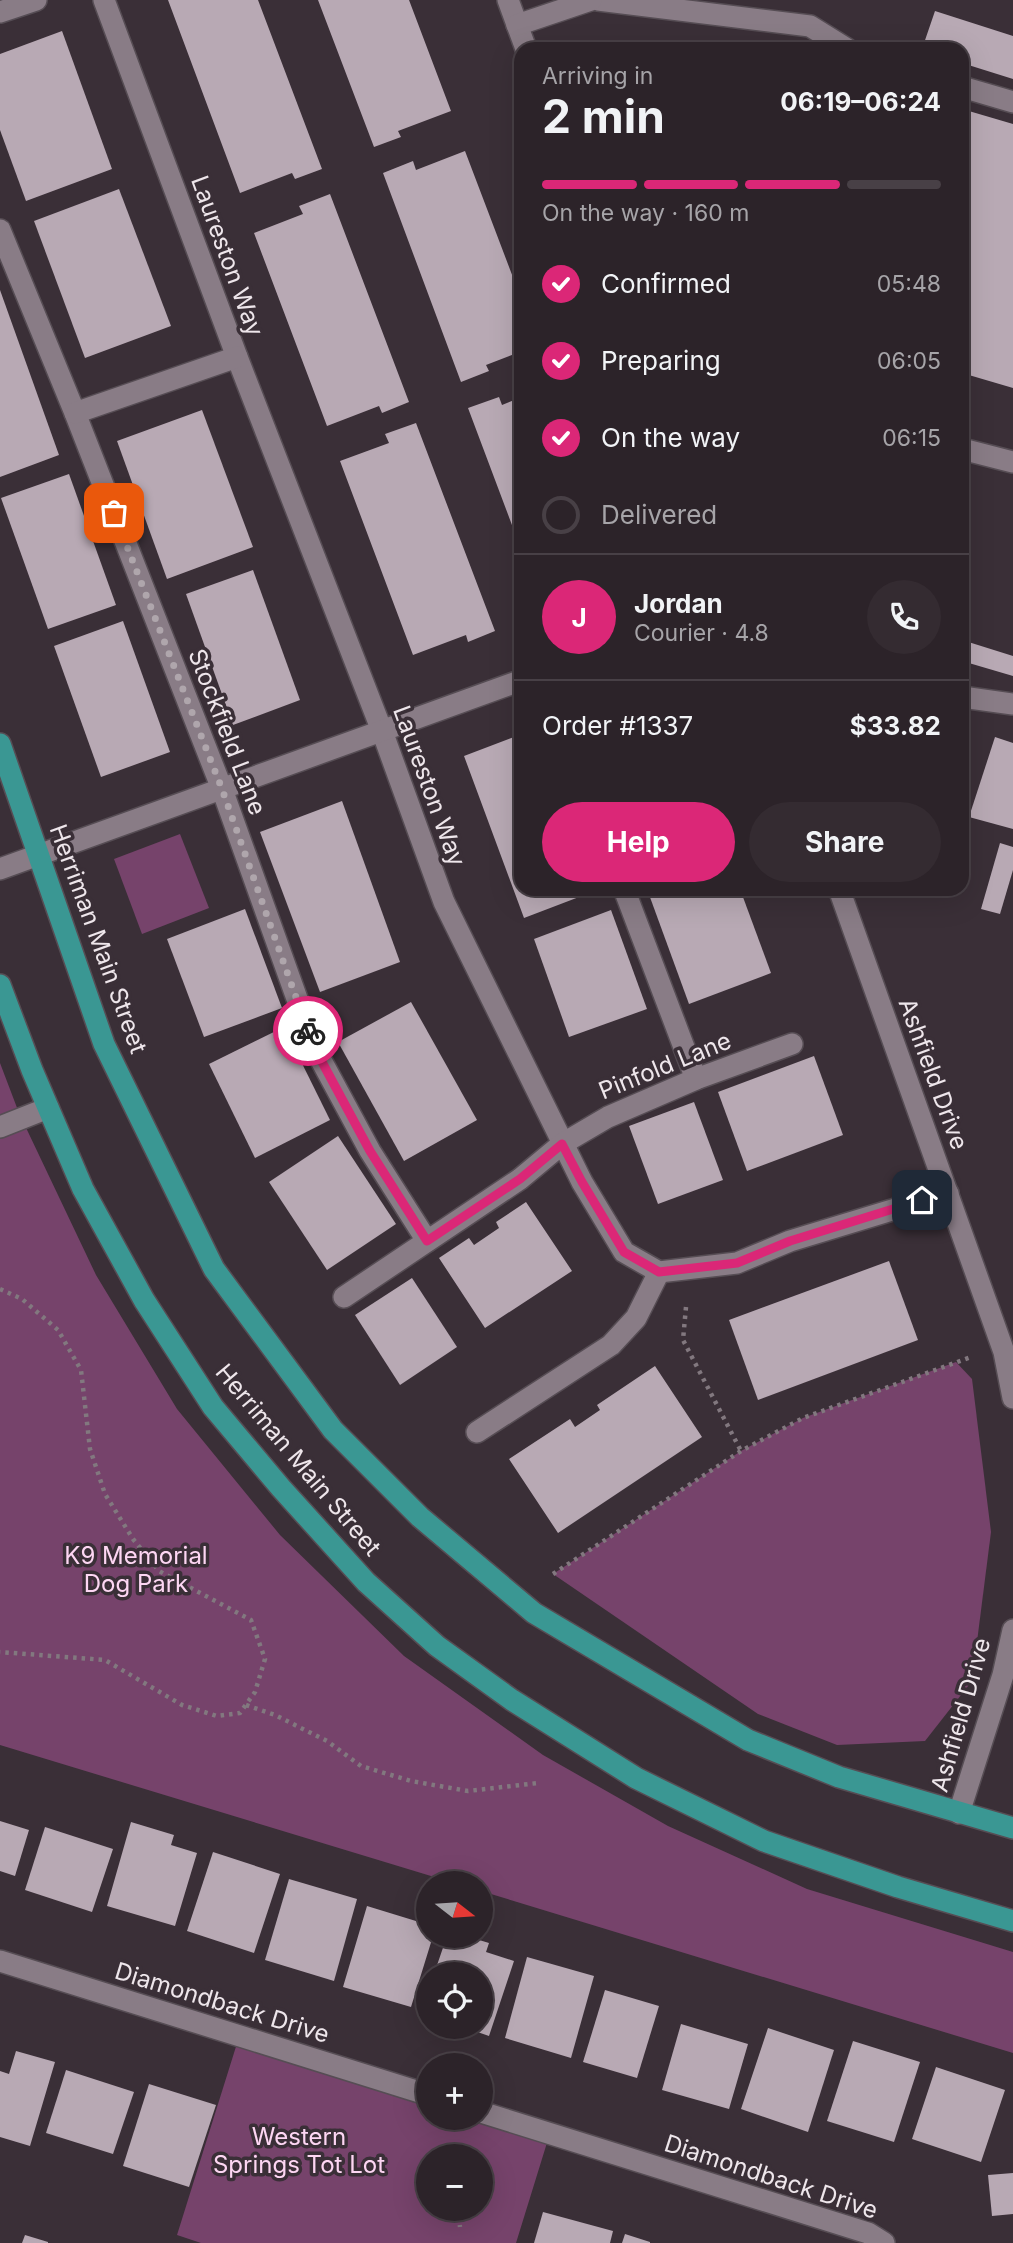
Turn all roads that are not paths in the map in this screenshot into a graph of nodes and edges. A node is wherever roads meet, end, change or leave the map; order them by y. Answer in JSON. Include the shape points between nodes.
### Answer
{"nodes":[{"id":1,"x":36,"y":0,"type":"edge"},
{"id":2,"x":104,"y":0,"type":"edge"},
{"id":3,"x":508,"y":0,"type":"edge"},
{"id":4,"x":591,"y":0,"type":"edge"},
{"id":5,"x":598,"y":0,"type":"edge"},
{"id":6,"x":0,"y":12,"type":"edge"},
{"id":7,"x":517,"y":25,"type":"junction"},
{"id":8,"x":523,"y":42,"type":"edge"},
{"id":9,"x":836,"y":42,"type":"edge"},
{"id":10,"x":969,"y":89,"type":"edge"},
{"id":11,"x":1013,"y":102,"type":"edge"},
{"id":12,"x":0,"y":230,"type":"edge"},
{"id":13,"x":237,"y":357,"type":"junction"},
{"id":14,"x":75,"y":413,"type":"junction"},
{"id":15,"x":969,"y":451,"type":"edge"},
{"id":16,"x":1013,"y":462,"type":"edge"},
{"id":17,"x":514,"y":683,"type":"edge"},
{"id":18,"x":969,"y":698,"type":"edge"},
{"id":19,"x":1013,"y":704,"type":"edge"},
{"id":20,"x":382,"y":731,"type":"junction"},
{"id":21,"x":0,"y":744,"type":"edge"},
{"id":22,"x":222,"y":789,"type":"junction"},
{"id":23,"x":40,"y":854,"type":"junction"},
{"id":24,"x":0,"y":869,"type":"edge"},
{"id":25,"x":627,"y":896,"type":"edge"},
{"id":26,"x":841,"y":896,"type":"edge"},
{"id":27,"x":0,"y":985,"type":"edge"},
{"id":28,"x":792,"y":1044,"type":"dead end"},
{"id":29,"x":696,"y":1079,"type":"junction"},
{"id":30,"x":48,"y":1108,"type":"junction"},
{"id":31,"x":0,"y":1127,"type":"edge"},
{"id":32,"x":562,"y":1144,"type":"junction"},
{"id":33,"x":947,"y":1193,"type":"junction"},
{"id":34,"x":427,"y":1241,"type":"junction"},
{"id":35,"x":659,"y":1272,"type":"junction"},
{"id":36,"x":344,"y":1297,"type":"dead end"},
{"id":37,"x":1012,"y":1392,"type":"edge"},
{"id":38,"x":477,"y":1432,"type":"dead end"},
{"id":39,"x":1013,"y":1630,"type":"edge"},
{"id":40,"x":959,"y":1813,"type":"junction"},
{"id":41,"x":1013,"y":1828,"type":"edge"},
{"id":42,"x":1013,"y":1921,"type":"edge"},
{"id":43,"x":0,"y":1961,"type":"edge"},
{"id":44,"x":416,"y":2091,"type":"edge"},
{"id":45,"x":493,"y":2116,"type":"edge"},
{"id":46,"x":884,"y":2243,"type":"edge"}],
"edges":[{"from":1,"to":6,"type":"street"},
{"from":2,"to":13,"type":"street","name":"Laureston Way"},
{"from":3,"to":7,"type":"street"},
{"from":4,"to":7,"type":"street"},
{"from":5,"to":9,"type":"street","via":[[810,26]]},
{"from":7,"to":8,"type":"street"},
{"from":10,"to":11,"type":"street"},
{"from":12,"to":14,"type":"street","name":"Stockfield Lane"},
{"from":13,"to":14,"type":"street"},
{"from":13,"to":20,"type":"street","name":"Laureston Way"},
{"from":14,"to":22,"type":"street","name":"Stockfield Lane"},
{"from":15,"to":16,"type":"street"},
{"from":17,"to":20,"type":"street"},
{"from":18,"to":19,"type":"street"},
{"from":20,"to":22,"type":"street"},
{"from":20,"to":32,"type":"street","name":"Laureston Way","via":[[444,902]]},
{"from":21,"to":23,"type":"main road","name":"Herriman Main Street"},
{"from":22,"to":23,"type":"street"},
{"from":22,"to":34,"type":"street","name":"Stockfield Lane","via":[[315,1049],[370,1151]]},
{"from":23,"to":24,"type":"street"},
{"from":23,"to":40,"type":"main road","name":"Herriman Main Street","via":[[104,1044],[214,1269],[333,1430],[420,1517],[534,1613],[748,1740],[839,1777]]},
{"from":25,"to":29,"type":"street"},
{"from":26,"to":33,"type":"street","name":"Ashfield Drive"},
{"from":27,"to":30,"type":"main road","name":"Herriman Main Street"},
{"from":28,"to":29,"type":"street","name":"Pinfold Lane"},
{"from":29,"to":32,"type":"street","name":"Pinfold Lane","via":[[608,1116]]},
{"from":30,"to":31,"type":"street"},
{"from":30,"to":42,"type":"main road","name":"Herriman Main Street","via":[[83,1189],[144,1300],[213,1407],[366,1581],[438,1646],[512,1700],[636,1778],[752,1835],[898,1887]]},
{"from":32,"to":34,"type":"street","name":"Pinfold Lane","via":[[520,1179]]},
{"from":32,"to":35,"type":"street","name":"Laureston Way","via":[[624,1252]]},
{"from":33,"to":35,"type":"street","via":[[790,1241],[737,1263]]},
{"from":33,"to":37,"type":"street","name":"Ashfield Drive","via":[[1004,1352]]},
{"from":34,"to":36,"type":"street","name":"Pinfold Lane"},
{"from":35,"to":38,"type":"street","via":[[636,1318],[611,1345]]},
{"from":39,"to":40,"type":"street","name":"Ashfield Drive"},
{"from":40,"to":41,"type":"main road","name":"Herriman Main Street"},
{"from":43,"to":44,"type":"street","name":"Diamondback Drive"},
{"from":45,"to":46,"type":"street","name":"Diamondback Drive","via":[[868,2232]]}]}
